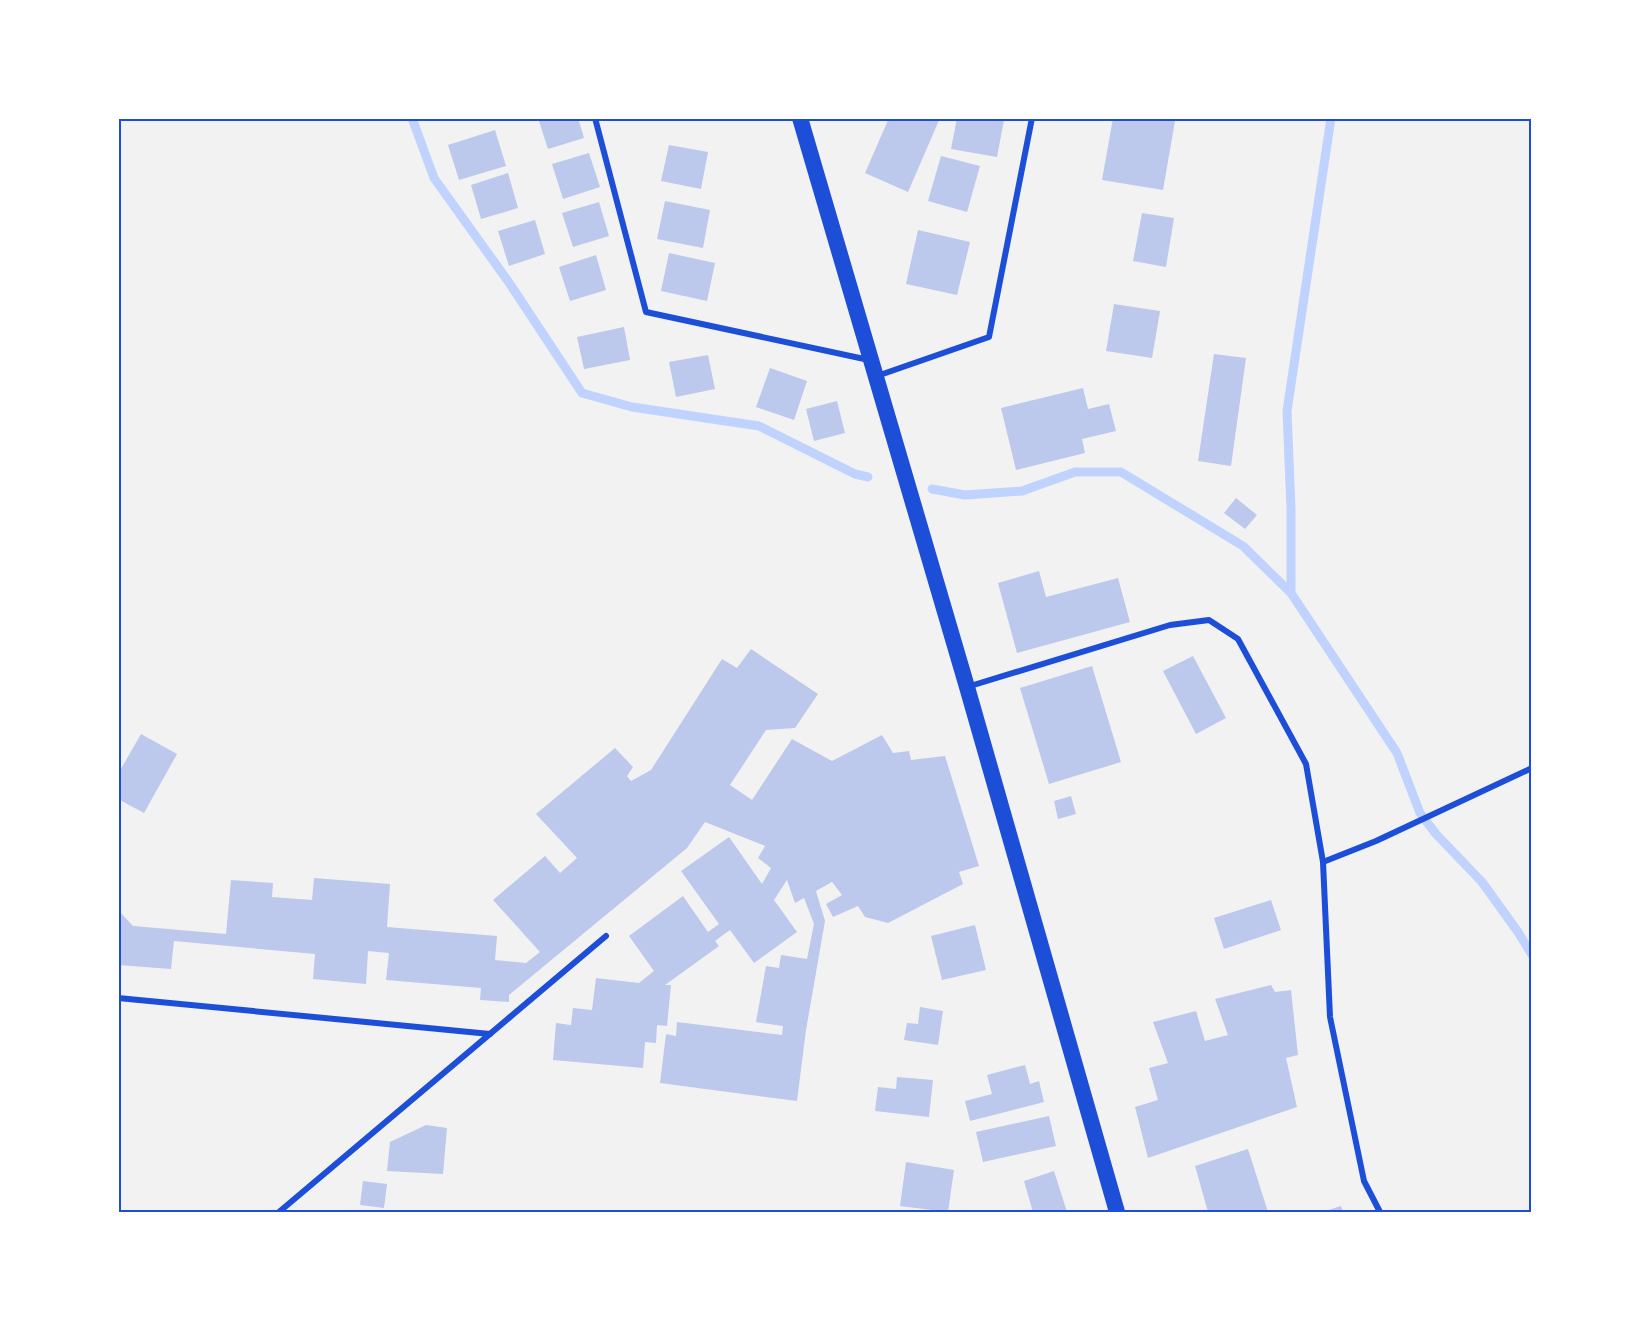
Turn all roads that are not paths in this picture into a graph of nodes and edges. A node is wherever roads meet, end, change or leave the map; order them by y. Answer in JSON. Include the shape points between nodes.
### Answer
{"nodes":[{"id":1,"x":595,"y":118,"type":"edge"},
{"id":2,"x":800,"y":118,"type":"edge"},
{"id":3,"x":1032,"y":118,"type":"edge"},
{"id":4,"x":873,"y":368,"type":"junction"},
{"id":5,"x":967,"y":687,"type":"junction"},
{"id":6,"x":1532,"y":768,"type":"edge"},
{"id":7,"x":1323,"y":862,"type":"junction"},
{"id":8,"x":606,"y":936,"type":"dead end"},
{"id":9,"x":118,"y":998,"type":"edge"},
{"id":10,"x":490,"y":1035,"type":"junction"},
{"id":11,"x":279,"y":1212,"type":"edge"},
{"id":12,"x":1118,"y":1212,"type":"edge"},
{"id":13,"x":1380,"y":1212,"type":"edge"}],
"edges":[{"from":1,"to":4,"type":"street","via":[[646,312]]},
{"from":2,"to":4,"type":"highway"},
{"from":3,"to":4,"type":"street","via":[[989,337]]},
{"from":4,"to":5,"type":"highway"},
{"from":5,"to":7,"type":"street","via":[[1170,625],[1209,620],[1238,639],[1306,764]]},
{"from":5,"to":12,"type":"highway"},
{"from":6,"to":7,"type":"street"},
{"from":7,"to":13,"type":"street","via":[[1330,1017],[1364,1181]]},
{"from":8,"to":10,"type":"street"},
{"from":9,"to":10,"type":"street"},
{"from":10,"to":11,"type":"street"}]}
